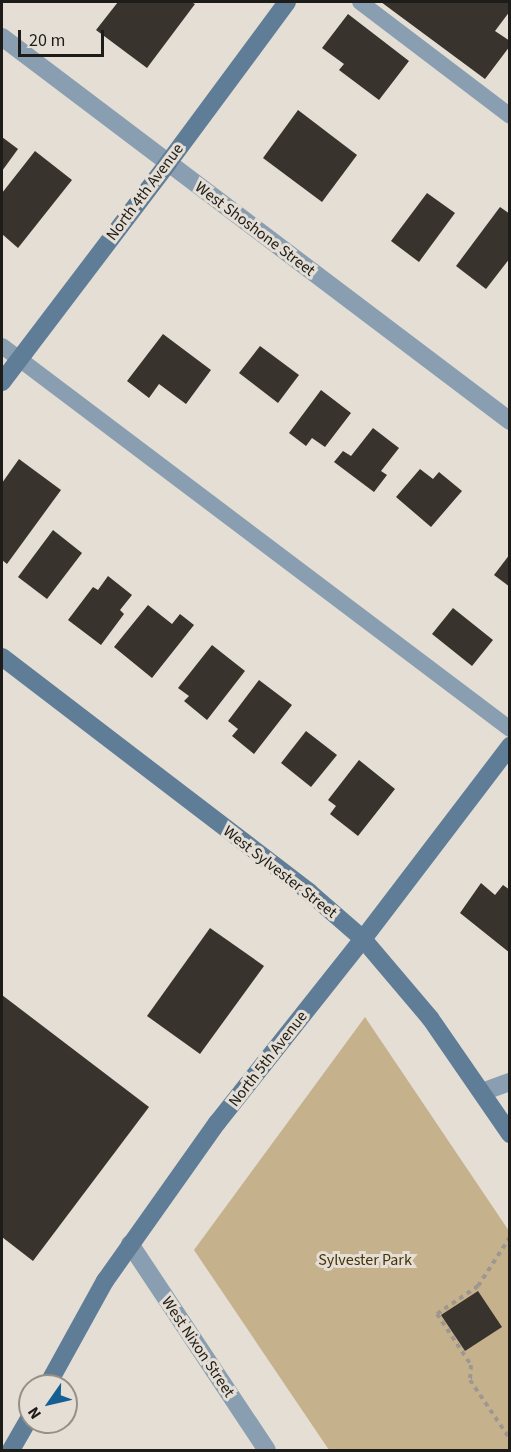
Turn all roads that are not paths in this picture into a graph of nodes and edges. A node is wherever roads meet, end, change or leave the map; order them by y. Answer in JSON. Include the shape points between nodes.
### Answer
{"nodes":[{"id":1,"x":286,"y":2,"type":"edge"},
{"id":2,"x":360,"y":2,"type":"edge"},
{"id":3,"x":2,"y":37,"type":"edge"},
{"id":4,"x":510,"y":116,"type":"edge"},
{"id":5,"x":168,"y":163,"type":"junction"},
{"id":6,"x":2,"y":346,"type":"edge"},
{"id":7,"x":19,"y":359,"type":"junction"},
{"id":8,"x":2,"y":382,"type":"edge"},
{"id":9,"x":510,"y":421,"type":"edge"},
{"id":10,"x":2,"y":657,"type":"edge"},
{"id":11,"x":510,"y":729,"type":"edge"},
{"id":12,"x":510,"y":746,"type":"edge"},
{"id":13,"x":363,"y":939,"type":"junction"},
{"id":14,"x":510,"y":1082,"type":"edge"},
{"id":15,"x":482,"y":1092,"type":"junction"},
{"id":16,"x":510,"y":1134,"type":"edge"},
{"id":17,"x":130,"y":1244,"type":"junction"},
{"id":18,"x":54,"y":1374,"type":"edge"},
{"id":19,"x":20,"y":1434,"type":"edge"},
{"id":20,"x":11,"y":1450,"type":"edge"},
{"id":21,"x":267,"y":1450,"type":"edge"}],
"edges":[{"from":1,"to":5,"type":"street","name":"North 4th Avenue"},
{"from":2,"to":4,"type":"lane"},
{"from":3,"to":5,"type":"street","name":"West Shoshone Street"},
{"from":5,"to":7,"type":"street","name":"North 4th Avenue"},
{"from":5,"to":9,"type":"street","name":"West Shoshone Street"},
{"from":6,"to":7,"type":"lane"},
{"from":7,"to":8,"type":"street","name":"North 4th Avenue"},
{"from":7,"to":11,"type":"lane"},
{"from":10,"to":13,"type":"street","name":"West Sylvester Street","via":[[309,892]]},
{"from":12,"to":13,"type":"street","name":"North 5th Avenue"},
{"from":13,"to":15,"type":"street","name":"West Sylvester Street","via":[[430,1018]]},
{"from":13,"to":17,"type":"street","name":"North 5th Avenue","via":[[217,1123]]},
{"from":14,"to":15,"type":"street"},
{"from":15,"to":16,"type":"street","name":"West Sylvester Street"},
{"from":17,"to":18,"type":"street","name":"North 5th Avenue"},
{"from":17,"to":21,"type":"street","name":"West Nixon Street"},
{"from":19,"to":20,"type":"street"}]}
